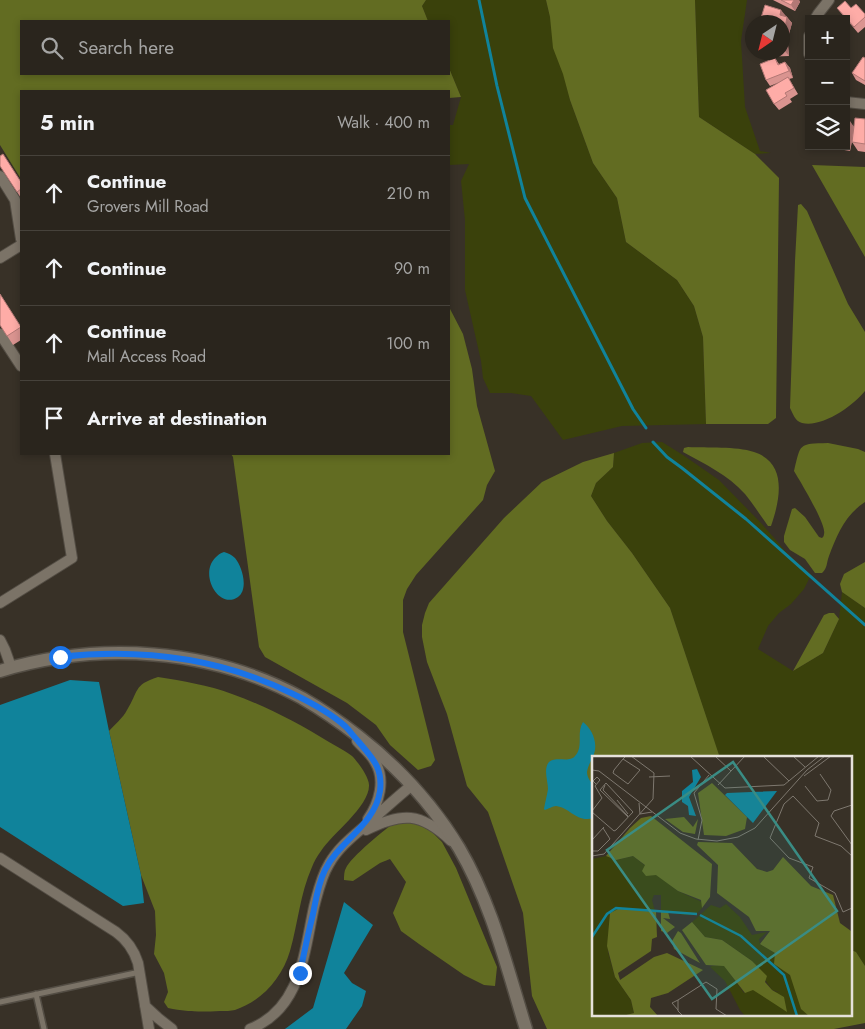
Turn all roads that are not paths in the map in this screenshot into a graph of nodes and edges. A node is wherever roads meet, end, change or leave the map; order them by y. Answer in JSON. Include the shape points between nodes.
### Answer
{"nodes":[{"id":1,"x":829,"y":0,"type":"edge"},
{"id":2,"x":817,"y":15,"type":"edge"},
{"id":3,"x":850,"y":102,"type":"edge"},
{"id":4,"x":865,"y":104,"type":"edge"},
{"id":5,"x":0,"y":176,"type":"edge"},
{"id":6,"x":20,"y":232,"type":"edge"},
{"id":7,"x":20,"y":246,"type":"edge"},
{"id":8,"x":0,"y":258,"type":"edge"},
{"id":9,"x":0,"y":334,"type":"edge"},
{"id":10,"x":20,"y":364,"type":"edge"},
{"id":11,"x":55,"y":455,"type":"edge"},
{"id":12,"x":0,"y":603,"type":"edge"},
{"id":13,"x":0,"y":640,"type":"edge"},
{"id":14,"x":6,"y":669,"type":"edge"},
{"id":15,"x":345,"y":727,"type":"junction"},
{"id":16,"x":412,"y":785,"type":"junction"},
{"id":17,"x":352,"y":838,"type":"junction"},
{"id":18,"x":459,"y":849,"type":"junction"},
{"id":19,"x":0,"y":858,"type":"edge"},
{"id":20,"x":140,"y":972,"type":"junction"},
{"id":21,"x":36,"y":994,"type":"junction"},
{"id":22,"x":0,"y":1002,"type":"edge"},
{"id":23,"x":145,"y":1006,"type":"junction"},
{"id":24,"x":44,"y":1029,"type":"edge"},
{"id":25,"x":149,"y":1029,"type":"edge"},
{"id":26,"x":172,"y":1029,"type":"edge"},
{"id":27,"x":250,"y":1029,"type":"edge"},
{"id":28,"x":526,"y":1029,"type":"edge"}],
"edges":[{"from":1,"to":2,"type":"street"},
{"from":3,"to":4,"type":"street"},
{"from":5,"to":6,"type":"street","via":[[15,200]]},
{"from":7,"to":8,"type":"street"},
{"from":9,"to":10,"type":"street"},
{"from":11,"to":12,"type":"street","via":[[72,558]]},
{"from":13,"to":14,"type":"street","via":[[5,650]]},
{"from":14,"to":15,"type":"street","via":[[60,657],[108,653],[190,660],[276,686]]},
{"from":15,"to":16,"type":"street"},
{"from":15,"to":17,"type":"street","via":[[375,762],[380,782],[376,806]]},
{"from":16,"to":17,"type":"street"},
{"from":16,"to":18,"type":"street"},
{"from":17,"to":18,"type":"street","via":[[386,821],[410,817],[432,825]]},
{"from":17,"to":27,"type":"street","via":[[333,857],[322,877],[294,987],[278,1010]]},
{"from":18,"to":28,"type":"street","via":[[491,918]]},
{"from":19,"to":20,"type":"street","via":[[120,935],[135,954]]},
{"from":20,"to":21,"type":"lane"},
{"from":20,"to":23,"type":"street"},
{"from":21,"to":22,"type":"lane"},
{"from":21,"to":24,"type":"lane"},
{"from":23,"to":25,"type":"street"},
{"from":23,"to":26,"type":"street"}]}
